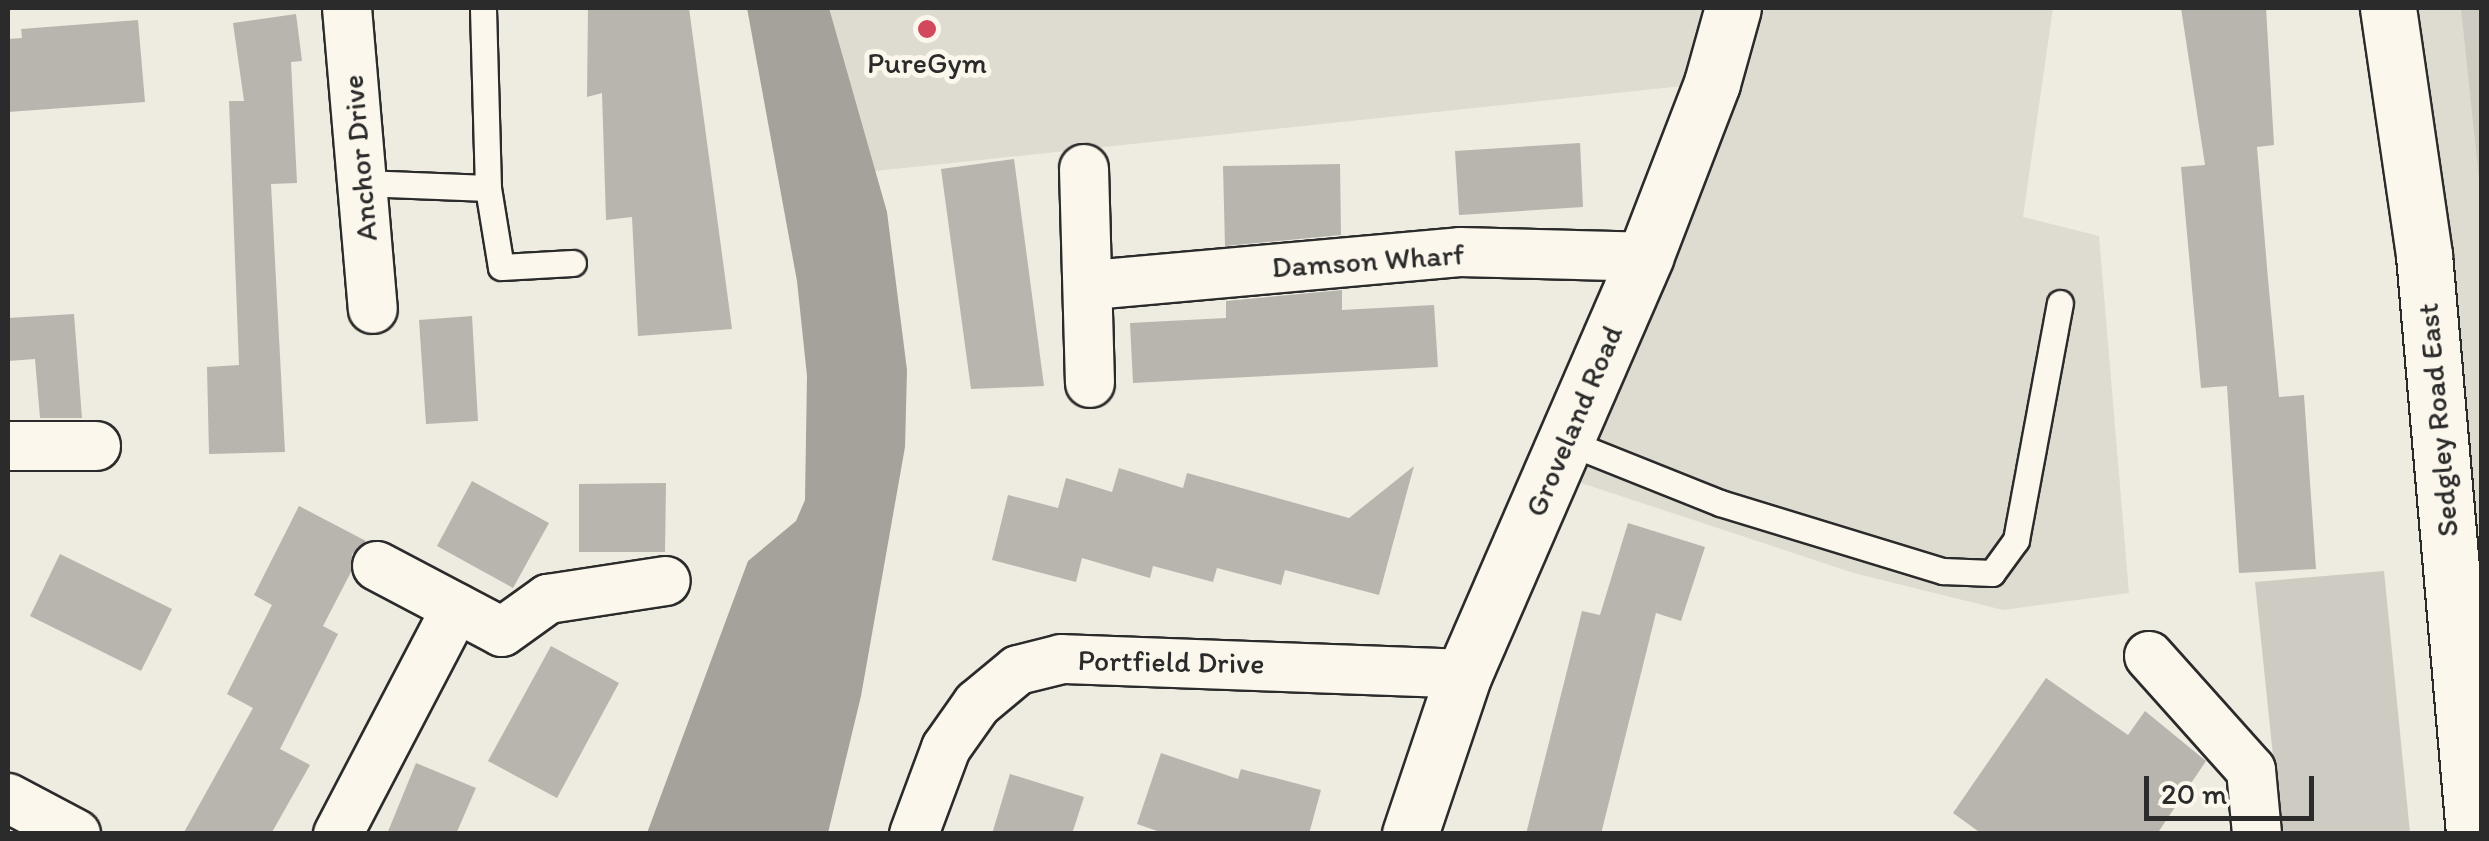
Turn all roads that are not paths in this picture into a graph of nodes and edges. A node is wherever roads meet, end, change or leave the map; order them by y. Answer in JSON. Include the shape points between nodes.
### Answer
{"nodes":[{"id":1,"x":347,"y":8,"type":"edge"},
{"id":2,"x":483,"y":8,"type":"edge"},
{"id":3,"x":1733,"y":8,"type":"edge"},
{"id":4,"x":2388,"y":8,"type":"edge"},
{"id":5,"x":1084,"y":169,"type":"dead end"},
{"id":6,"x":362,"y":182,"type":"junction"},
{"id":7,"x":488,"y":188,"type":"junction"},
{"id":8,"x":1645,"y":257,"type":"junction"},
{"id":9,"x":573,"y":263,"type":"dead end"},
{"id":10,"x":1092,"y":285,"type":"junction"},
{"id":11,"x":2060,"y":303,"type":"dead end"},
{"id":12,"x":373,"y":308,"type":"dead end"},
{"id":13,"x":1090,"y":383,"type":"dead end"},
{"id":14,"x":1565,"y":442,"type":"junction"},
{"id":15,"x":8,"y":446,"type":"edge"},
{"id":16,"x":96,"y":446,"type":"dead end"},
{"id":17,"x":377,"y":566,"type":"dead end"},
{"id":18,"x":666,"y":582,"type":"dead end"},
{"id":19,"x":456,"y":608,"type":"junction"},
{"id":20,"x":2149,"y":656,"type":"dead end"},
{"id":21,"x":1464,"y":674,"type":"junction"},
{"id":22,"x":8,"y":798,"type":"edge"},
{"id":23,"x":76,"y":834,"type":"edge"},
{"id":24,"x":338,"y":834,"type":"edge"},
{"id":25,"x":914,"y":834,"type":"edge"},
{"id":26,"x":1410,"y":834,"type":"edge"},
{"id":27,"x":2257,"y":834,"type":"edge"},
{"id":28,"x":2474,"y":834,"type":"edge"}],
"edges":[{"from":1,"to":6,"type":"street","name":"Anchor Drive"},
{"from":2,"to":7,"type":"lane"},
{"from":3,"to":8,"type":"street","name":"Groveland Road","via":[[1712,83]]},
{"from":4,"to":28,"type":"street","name":"Sedgley Road East","via":[[2424,255]]},
{"from":5,"to":10,"type":"street"},
{"from":6,"to":7,"type":"lane"},
{"from":6,"to":12,"type":"street","name":"Anchor Drive"},
{"from":7,"to":9,"type":"lane","via":[[501,268]]},
{"from":8,"to":10,"type":"street","name":"Damson Wharf","via":[[1460,252]]},
{"from":8,"to":14,"type":"street","name":"Groveland Road"},
{"from":10,"to":13,"type":"street"},
{"from":11,"to":14,"type":"lane","via":[[2016,540],[1992,573],[1943,571],[1720,503]]},
{"from":14,"to":21,"type":"street","name":"Groveland Road"},
{"from":15,"to":16,"type":"street"},
{"from":17,"to":19,"type":"street"},
{"from":18,"to":19,"type":"street","via":[[548,599],[502,632]]},
{"from":19,"to":24,"type":"street"},
{"from":20,"to":27,"type":"street","via":[[2251,770]]},
{"from":21,"to":25,"type":"street","name":"Portfield Drive","via":[[1062,659],[1018,670],[977,704],[946,748]]},
{"from":21,"to":26,"type":"street","name":"Groveland Road"},
{"from":22,"to":23,"type":"street"}]}
